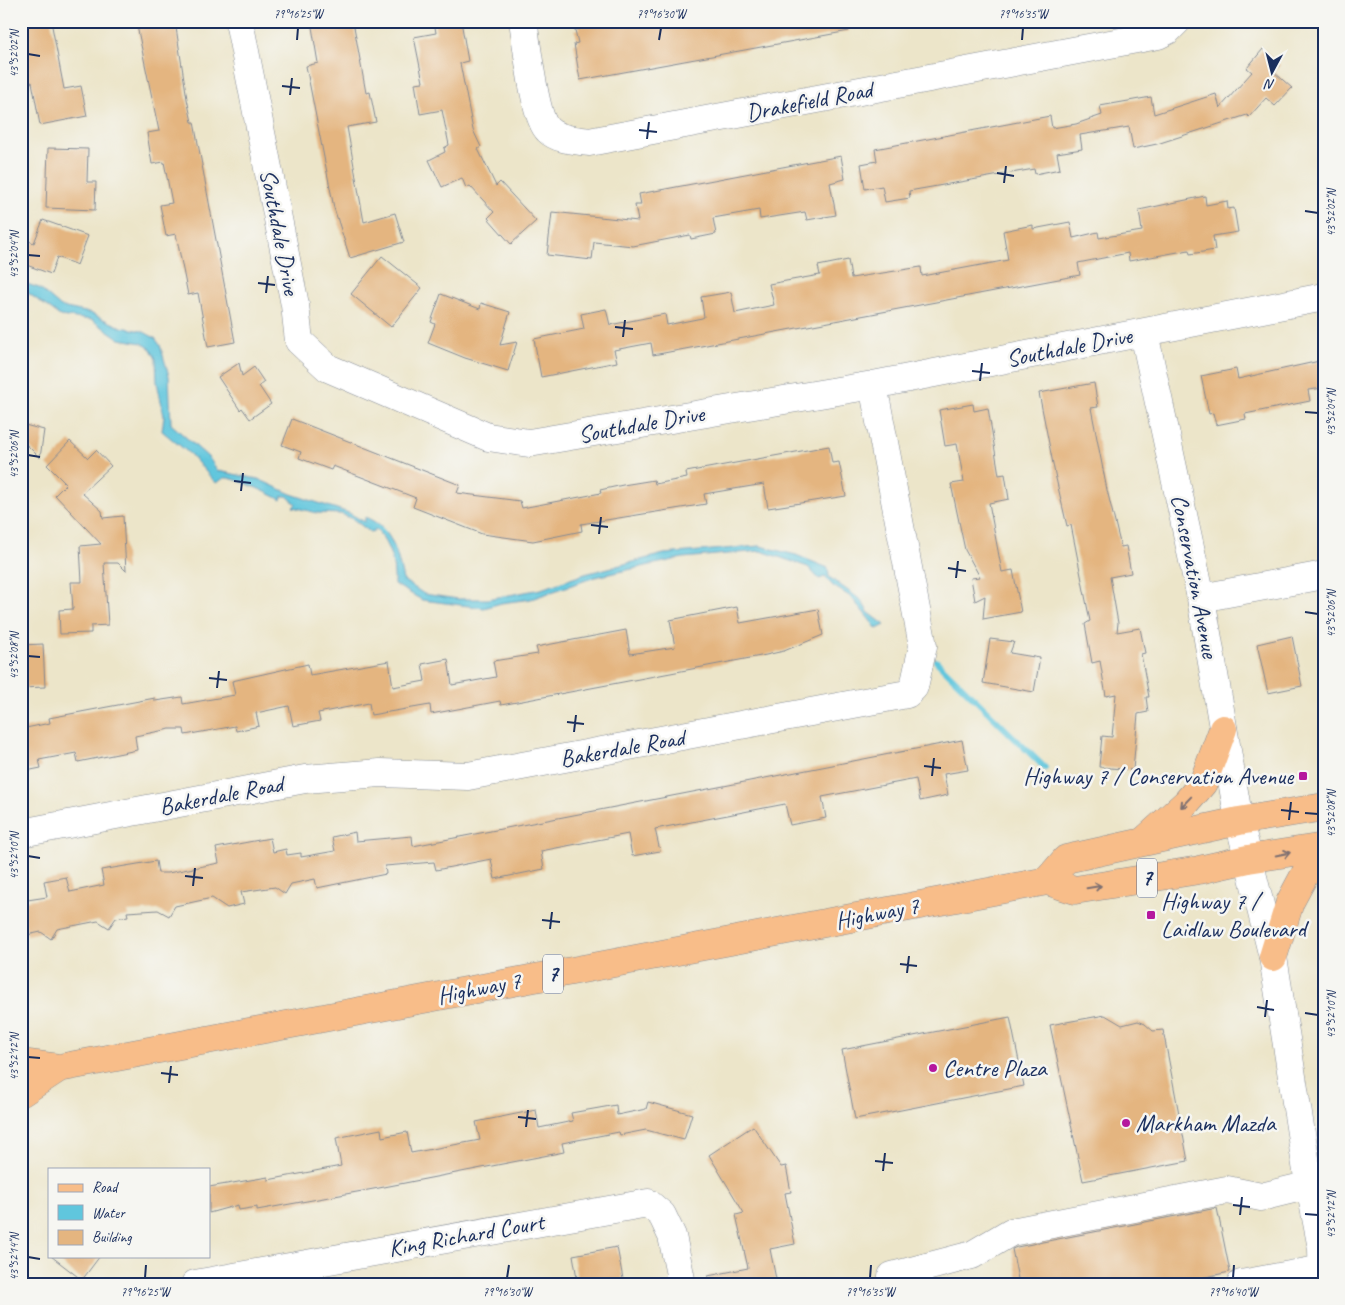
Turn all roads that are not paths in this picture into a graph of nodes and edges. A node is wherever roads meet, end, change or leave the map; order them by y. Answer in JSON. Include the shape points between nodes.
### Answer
{"nodes":[{"id":1,"x":239,"y":21,"type":"edge"},
{"id":2,"x":523,"y":21,"type":"edge"},
{"id":3,"x":1177,"y":21,"type":"edge"},
{"id":4,"x":1324,"y":297,"type":"edge"},
{"id":5,"x":1144,"y":333,"type":"junction"},
{"id":6,"x":873,"y":385,"type":"junction"},
{"id":7,"x":1324,"y":575,"type":"edge"},
{"id":8,"x":1201,"y":598,"type":"junction"},
{"id":9,"x":1223,"y":729,"type":"junction"},
{"id":10,"x":1324,"y":807,"type":"edge"},
{"id":11,"x":1239,"y":821,"type":"junction"},
{"id":12,"x":21,"y":833,"type":"edge"},
{"id":13,"x":1143,"y":842,"type":"junction"},
{"id":14,"x":1321,"y":847,"type":"edge"},
{"id":15,"x":1248,"y":859,"type":"junction"},
{"id":16,"x":1047,"y":881,"type":"junction"},
{"id":17,"x":1273,"y":957,"type":"junction"},
{"id":18,"x":21,"y":1063,"type":"edge"},
{"id":19,"x":59,"y":1068,"type":"junction"},
{"id":20,"x":21,"y":1093,"type":"edge"},
{"id":21,"x":1310,"y":1185,"type":"junction"},
{"id":22,"x":1323,"y":1276,"type":"edge"},
{"id":23,"x":195,"y":1284,"type":"edge"},
{"id":24,"x":682,"y":1284,"type":"edge"},
{"id":25,"x":894,"y":1284,"type":"edge"},
{"id":26,"x":1240,"y":1284,"type":"edge"}],
"edges":[{"from":1,"to":6,"type":"street","name":"Southdale Drive","via":[[295,305],[299,342],[328,368],[488,437],[529,443]]},
{"from":2,"to":3,"type":"street","name":"Drakefield Road","via":[[538,109],[548,130],[566,139],[589,142],[1158,35]]},
{"from":4,"to":5,"type":"street","name":"Southdale Drive"},
{"from":5,"to":6,"type":"street","name":"Southdale Drive"},
{"from":5,"to":8,"type":"street","name":"Conservation Avenue"},
{"from":6,"to":12,"type":"street","name":"Bakerdale Road","via":[[923,646],[914,687],[907,694],[468,776],[380,773],[305,779]]},
{"from":7,"to":8,"type":"street"},
{"from":8,"to":9,"type":"street","name":"Conservation Avenue"},
{"from":9,"to":11,"type":"street","name":"Conservation Avenue"},
{"from":9,"to":13,"type":"main road","one_way":true,"via":[[1203,783]]},
{"from":10,"to":11,"type":"main road","number":"7"},
{"from":11,"to":13,"type":"main road","number":"7"},
{"from":11,"to":15,"type":"street","name":"Conservation Avenue"},
{"from":13,"to":16,"type":"main road","number":"7","via":[[1066,858]]},
{"from":15,"to":14,"type":"main road","name":"Highway 7","number":"7","one_way":true},
{"from":14,"to":17,"type":"main road","via":[[1290,902]]},
{"from":16,"to":15,"type":"main road","name":"Highway 7","number":"7","one_way":true,"via":[[1075,890]]},
{"from":15,"to":17,"type":"street","name":"Conservation Avenue"},
{"from":16,"to":19,"type":"main road","name":"Highway 7","number":"7"},
{"from":17,"to":21,"type":"street","name":"Conservation Avenue"},
{"from":18,"to":19,"type":"main road","name":"Highway 7","number":"7"},
{"from":19,"to":20,"type":"main road","name":"Highway 7","number":"7"},
{"from":21,"to":22,"type":"street","name":"Conservation Avenue","via":[[1322,1248]]},
{"from":21,"to":25,"type":"street","via":[[1261,1197],[1227,1190],[1011,1232],[972,1255],[892,1276]]},
{"from":22,"to":26,"type":"street"},
{"from":23,"to":24,"type":"street","name":"King Richard Court","via":[[648,1203],[662,1215],[672,1236]]}]}
